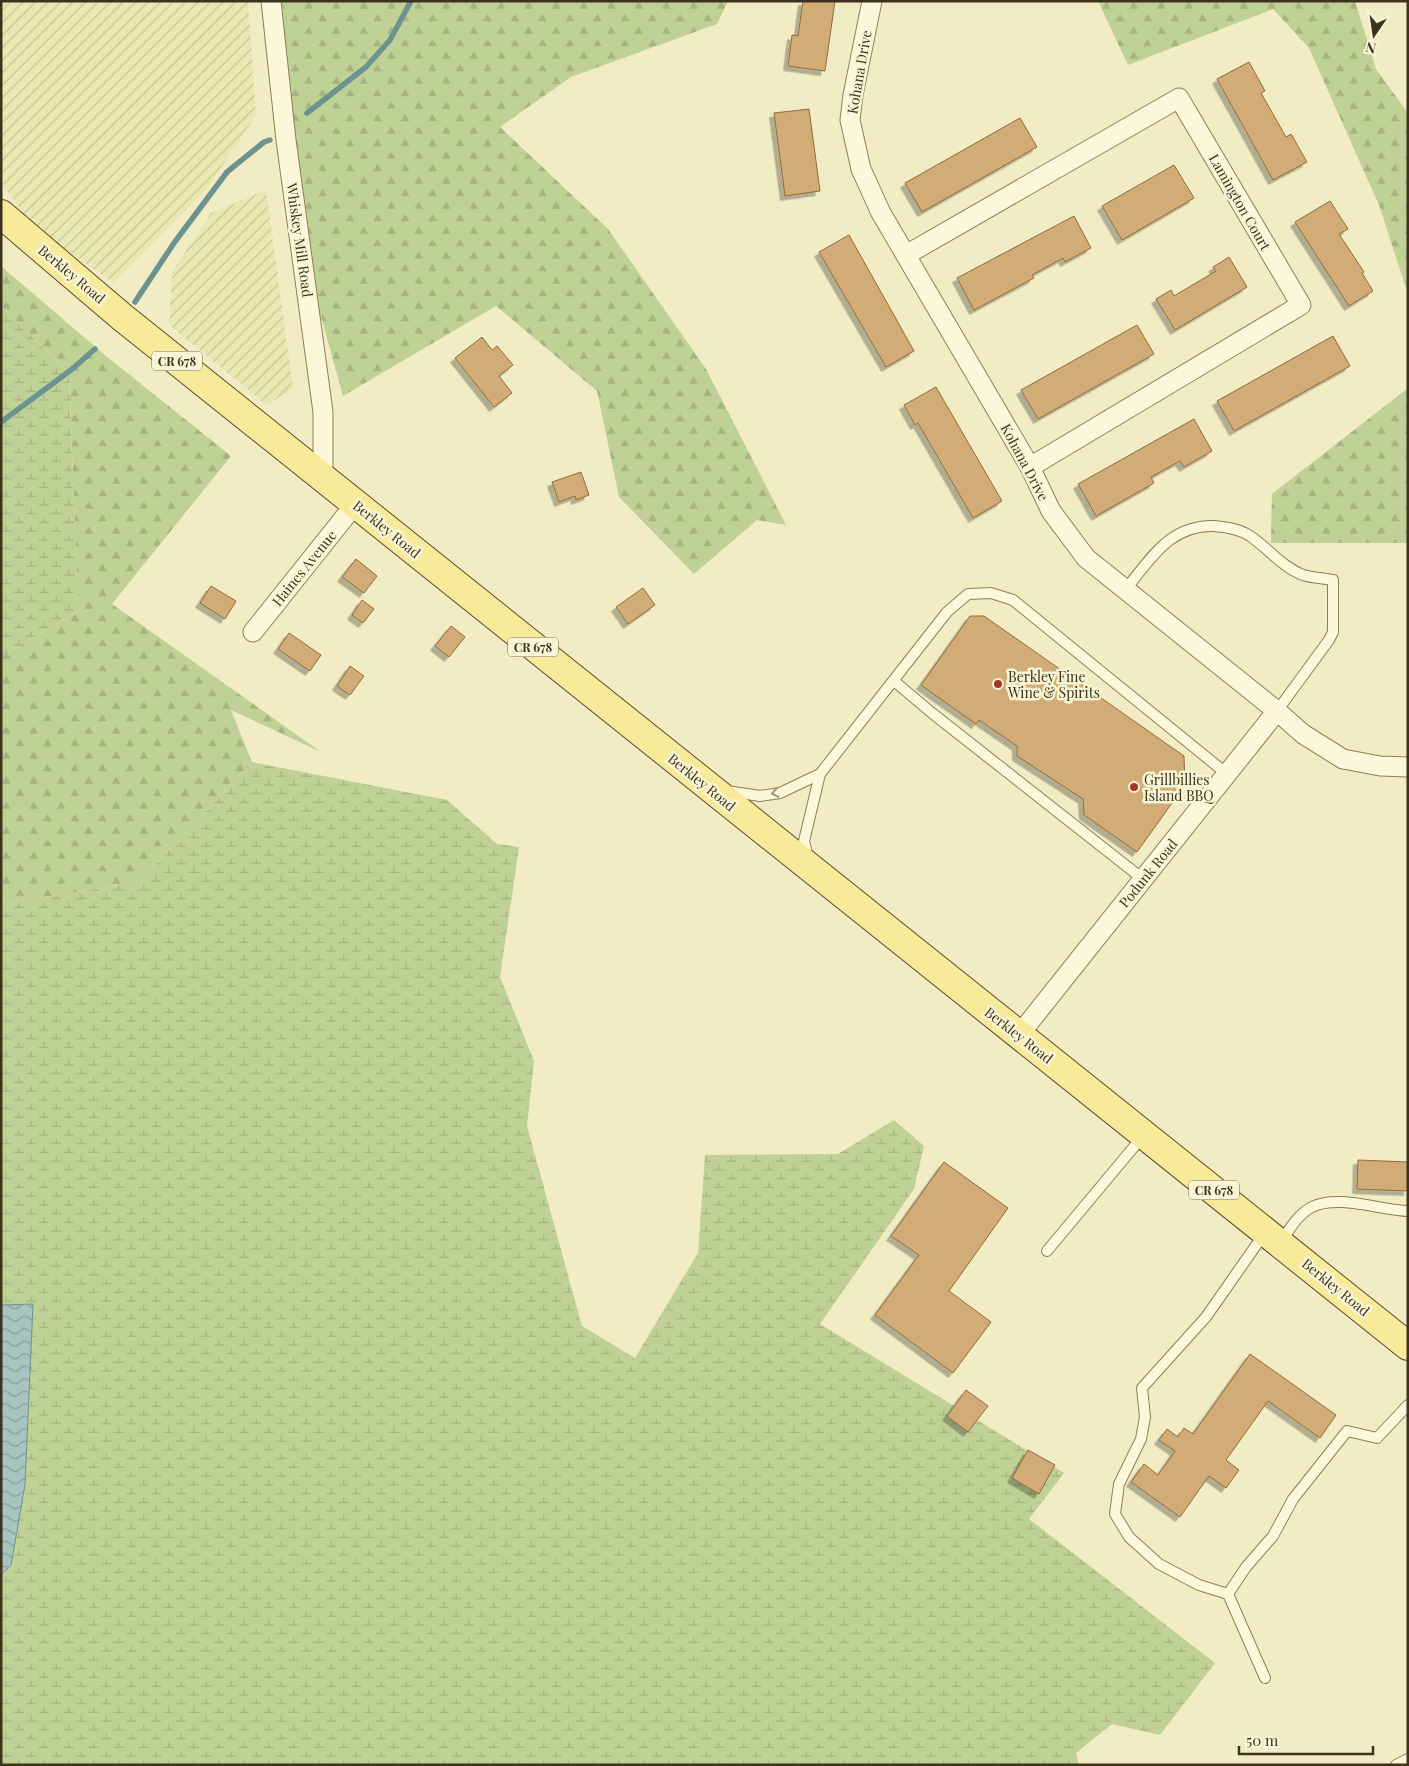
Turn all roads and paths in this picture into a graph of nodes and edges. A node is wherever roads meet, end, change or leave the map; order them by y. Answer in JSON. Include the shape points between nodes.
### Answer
{"nodes":[{"id":1,"x":271,"y":1,"type":"edge"},
{"id":2,"x":872,"y":1,"type":"edge"},
{"id":3,"x":1,"y":214,"type":"edge"},
{"id":4,"x":906,"y":254,"type":"junction"},
{"id":5,"x":1030,"y":467,"type":"junction"},
{"id":6,"x":323,"y":478,"type":"junction"},
{"id":7,"x":356,"y":503,"type":"junction"},
{"id":8,"x":1125,"y":590,"type":"junction"},
{"id":9,"x":253,"y":632,"type":"dead end"},
{"id":10,"x":894,"y":681,"type":"junction"},
{"id":11,"x":1277,"y":711,"type":"junction"},
{"id":12,"x":1408,"y":767,"type":"edge"},
{"id":13,"x":820,"y":774,"type":"junction"},
{"id":14,"x":1227,"y":774,"type":"junction"},
{"id":15,"x":711,"y":789,"type":"junction"},
{"id":16,"x":813,"y":871,"type":"junction"},
{"id":17,"x":1143,"y":879,"type":"junction"},
{"id":18,"x":1019,"y":1035,"type":"junction"},
{"id":19,"x":1144,"y":1135,"type":"junction"},
{"id":20,"x":1408,"y":1211,"type":"edge"},
{"id":21,"x":1273,"y":1237,"type":"junction"},
{"id":22,"x":1047,"y":1251,"type":"dead end"},
{"id":23,"x":1408,"y":1346,"type":"edge"},
{"id":24,"x":1408,"y":1406,"type":"edge"},
{"id":25,"x":1228,"y":1594,"type":"junction"},
{"id":26,"x":1265,"y":1678,"type":"dead end"},
{"id":27,"x":1408,"y":1758,"type":"edge"},
{"id":28,"x":1396,"y":1765,"type":"edge"}],
"edges":[{"from":1,"to":6,"type":"street","name":"Whiskey Mill Road","via":[[286,140],[323,412]]},
{"from":2,"to":4,"type":"street","name":"Kohana Drive","via":[[850,120],[861,169],[881,213]]},
{"from":3,"to":6,"type":"main road","name":"Berkley Road","number":"CR 678","via":[[122,317]]},
{"from":4,"to":5,"type":"street","name":"Kohana Drive"},
{"from":4,"to":5,"type":"street","name":"Lamington Court","via":[[1179,98],[1301,305]]},
{"from":5,"to":8,"type":"street","name":"Kohana Drive","via":[[1051,511],[1086,558]]},
{"from":6,"to":7,"type":"main road","name":"Berkley Road","number":"CR 678"},
{"from":7,"to":9,"type":"street","name":"Haines Avenue"},
{"from":7,"to":15,"type":"main road","name":"Berkley Road","number":"CR 678"},
{"from":8,"to":11,"type":"street","name":"Kohana Drive"},
{"from":8,"to":11,"type":"lane","via":[[1168,540],[1179,532],[1207,526],[1237,530],[1250,536],[1289,568],[1303,575],[1333,580],[1333,632]]},
{"from":10,"to":13,"type":"lane"},
{"from":10,"to":14,"type":"lane","via":[[947,612],[968,594],[991,593],[1013,600]]},
{"from":10,"to":17,"type":"lane"},
{"from":11,"to":12,"type":"street","name":"Kohana Drive","via":[[1303,734],[1343,759]]},
{"from":11,"to":14,"type":"street","name":"Podunk Road"},
{"from":13,"to":15,"type":"lane","one_way":true,"via":[[780,793],[760,796]]},
{"from":13,"to":16,"type":"lane","via":[[804,841]]},
{"from":14,"to":17,"type":"street","name":"Podunk Road"},
{"from":15,"to":16,"type":"main road","name":"Berkley Road","number":"CR 678"},
{"from":16,"to":18,"type":"main road","name":"Berkley Road","number":"CR 678"},
{"from":17,"to":18,"type":"street","name":"Podunk Road"},
{"from":18,"to":19,"type":"main road","name":"Berkley Road","number":"CR 678"},
{"from":19,"to":21,"type":"main road","name":"Berkley Road","number":"CR 678"},
{"from":19,"to":22,"type":"lane"},
{"from":20,"to":21,"type":"lane","via":[[1332,1202],[1312,1207]]},
{"from":21,"to":23,"type":"main road","name":"Berkley Road","number":"CR 678"},
{"from":21,"to":25,"type":"lane","via":[[1142,1388],[1145,1417],[1142,1439],[1119,1484],[1115,1514],[1129,1537],[1159,1564],[1199,1585]]},
{"from":24,"to":25,"type":"lane","via":[[1377,1438],[1347,1431],[1293,1499],[1273,1536]]},
{"from":25,"to":26,"type":"lane"},
{"from":27,"to":28,"type":"lane"}]}
